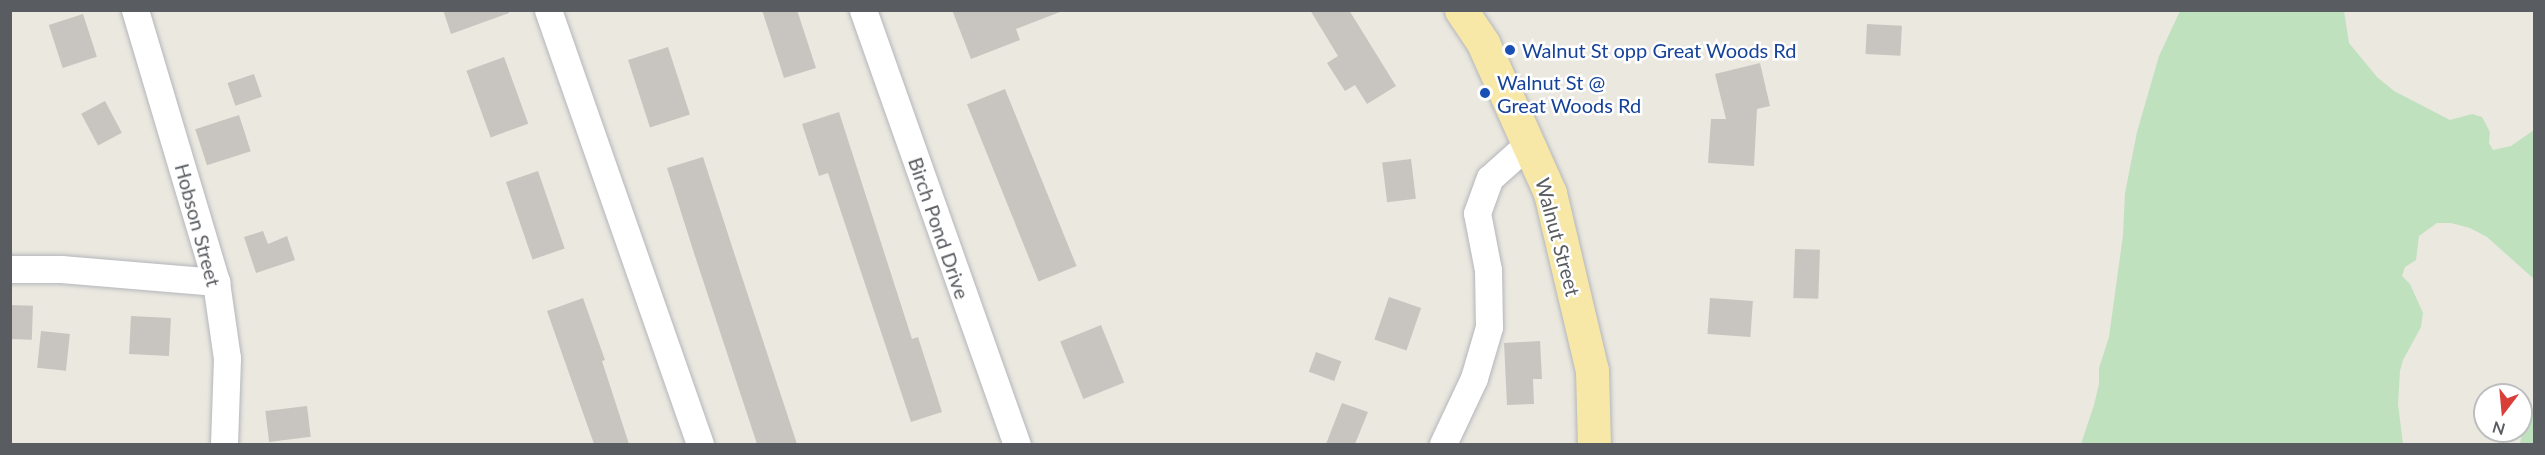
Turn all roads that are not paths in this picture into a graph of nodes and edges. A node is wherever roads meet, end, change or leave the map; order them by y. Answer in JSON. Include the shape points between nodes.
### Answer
{"nodes":[{"id":1,"x":135,"y":10,"type":"edge"},
{"id":2,"x":548,"y":10,"type":"edge"},
{"id":3,"x":863,"y":10,"type":"edge"},
{"id":4,"x":1461,"y":10,"type":"edge"},
{"id":5,"x":1528,"y":144,"type":"junction"},
{"id":6,"x":10,"y":269,"type":"edge"},
{"id":7,"x":216,"y":282,"type":"junction"},
{"id":8,"x":224,"y":444,"type":"edge"},
{"id":9,"x":700,"y":444,"type":"edge"},
{"id":10,"x":1017,"y":444,"type":"edge"},
{"id":11,"x":1443,"y":444,"type":"edge"},
{"id":12,"x":1594,"y":444,"type":"edge"}],
"edges":[{"from":1,"to":7,"type":"street","name":"Hobson Street"},
{"from":2,"to":9,"type":"street"},
{"from":3,"to":10,"type":"street","name":"Birch Pond Drive"},
{"from":4,"to":5,"type":"main road","name":"Walnut Street","via":[[1483,43]]},
{"from":5,"to":11,"type":"street","via":[[1490,178],[1477,213],[1488,270],[1489,327],[1474,378]]},
{"from":5,"to":12,"type":"main road","name":"Walnut Street","via":[[1550,193],[1592,370]]},
{"from":6,"to":7,"type":"street","via":[[61,269]]},
{"from":7,"to":8,"type":"street","name":"Hobson Street","via":[[227,358]]}]}
